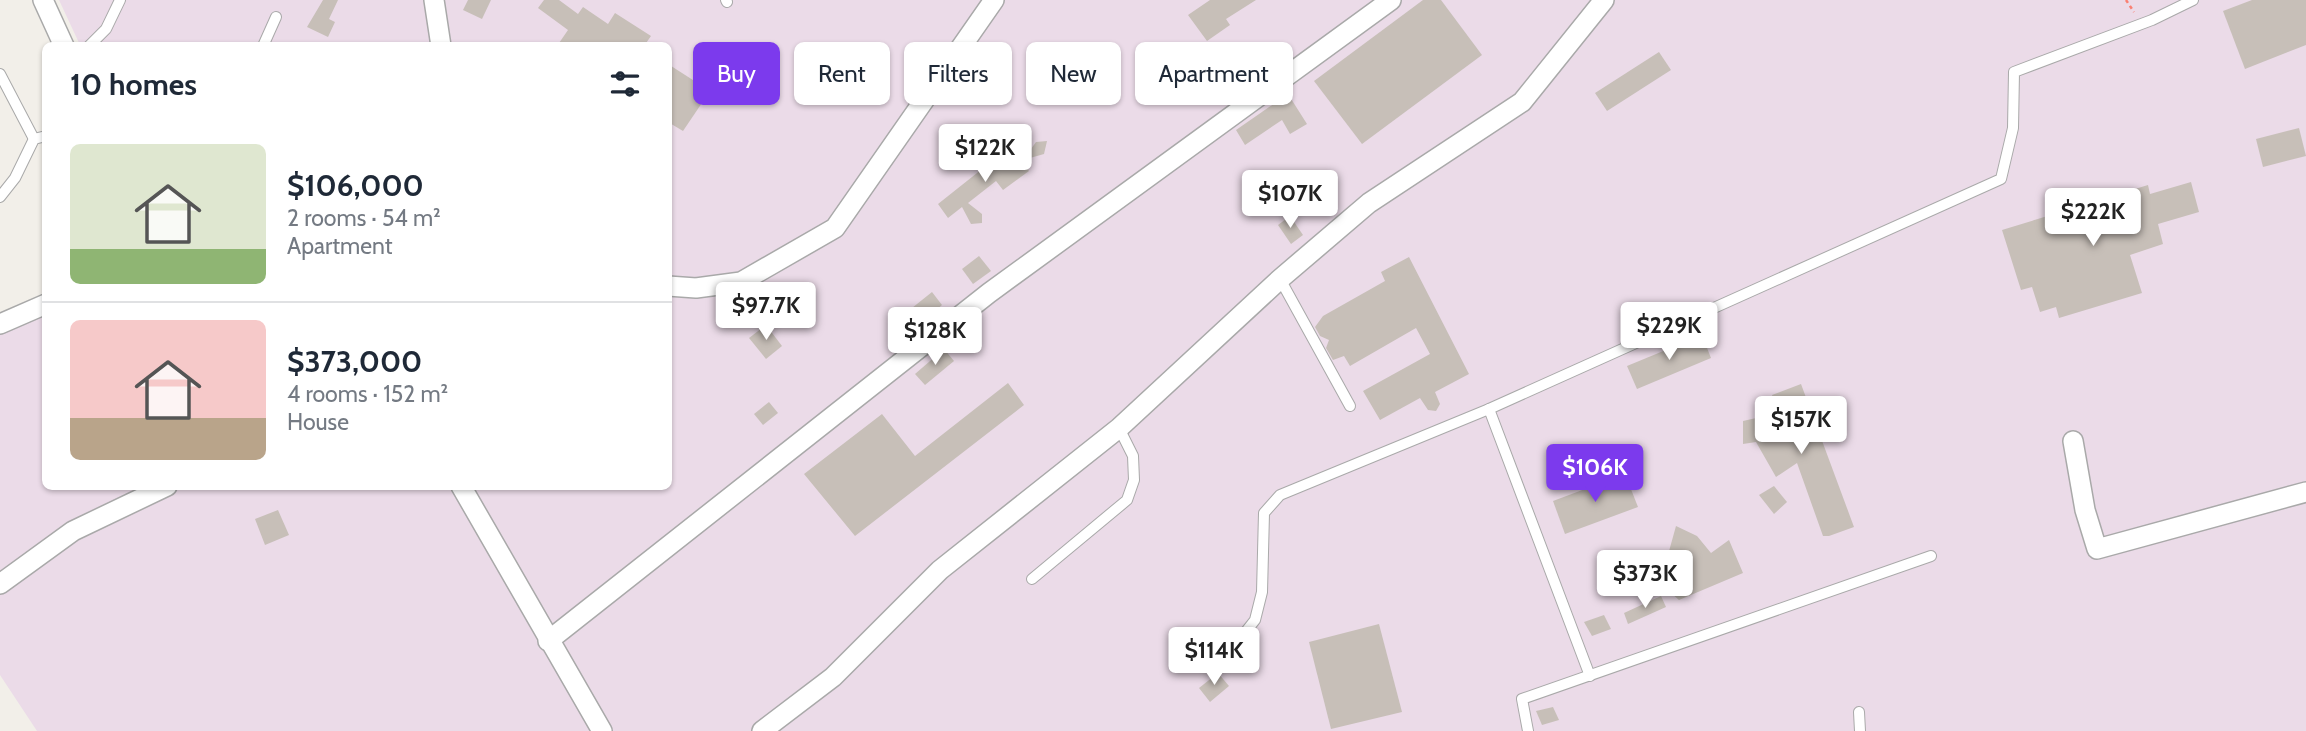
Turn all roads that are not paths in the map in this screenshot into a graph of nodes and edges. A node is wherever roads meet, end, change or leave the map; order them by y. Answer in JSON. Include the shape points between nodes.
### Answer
{"nodes":[{"id":1,"x":43,"y":0,"type":"edge"},
{"id":2,"x":120,"y":0,"type":"edge"},
{"id":3,"x":433,"y":0,"type":"edge"},
{"id":4,"x":994,"y":0,"type":"edge"},
{"id":5,"x":1391,"y":0,"type":"edge"},
{"id":6,"x":1604,"y":0,"type":"edge"},
{"id":7,"x":2193,"y":0,"type":"edge"},
{"id":8,"x":276,"y":17,"type":"dead end"},
{"id":9,"x":62,"y":42,"type":"edge"},
{"id":10,"x":93,"y":42,"type":"edge"},
{"id":11,"x":265,"y":42,"type":"edge"},
{"id":12,"x":440,"y":42,"type":"edge"},
{"id":13,"x":0,"y":74,"type":"edge"},
{"id":14,"x":42,"y":137,"type":"edge"},
{"id":15,"x":34,"y":139,"type":"junction"},
{"id":16,"x":0,"y":197,"type":"edge"},
{"id":17,"x":1280,"y":279,"type":"junction"},
{"id":18,"x":672,"y":286,"type":"edge"},
{"id":19,"x":42,"y":306,"type":"edge"},
{"id":20,"x":0,"y":324,"type":"edge"},
{"id":21,"x":1350,"y":407,"type":"dead end"},
{"id":22,"x":1489,"y":409,"type":"junction"},
{"id":23,"x":1119,"y":428,"type":"junction"},
{"id":24,"x":2073,"y":441,"type":"dead end"},
{"id":25,"x":159,"y":490,"type":"edge"},
{"id":26,"x":463,"y":490,"type":"edge"},
{"id":27,"x":2306,"y":492,"type":"edge"},
{"id":28,"x":1931,"y":556,"type":"dead end"},
{"id":29,"x":1031,"y":579,"type":"dead end"},
{"id":30,"x":0,"y":584,"type":"edge"},
{"id":31,"x":1240,"y":639,"type":"dead end"},
{"id":32,"x":548,"y":641,"type":"junction"},
{"id":33,"x":1590,"y":676,"type":"junction"},
{"id":34,"x":1859,"y":712,"type":"dead end"},
{"id":35,"x":602,"y":731,"type":"edge"},
{"id":36,"x":762,"y":731,"type":"edge"},
{"id":37,"x":1528,"y":731,"type":"edge"},
{"id":38,"x":1860,"y":731,"type":"edge"}],
"edges":[{"from":1,"to":9,"type":"street"},
{"from":2,"to":10,"type":"lane","via":[[106,29]]},
{"from":3,"to":12,"type":"street"},
{"from":4,"to":18,"type":"street","via":[[835,228],[741,282]]},
{"from":5,"to":32,"type":"street","via":[[989,293]]},
{"from":6,"to":17,"type":"street","via":[[1522,102],[1369,202]]},
{"from":7,"to":22,"type":"lane","via":[[2014,72],[2013,128],[2001,180]]},
{"from":8,"to":11,"type":"lane"},
{"from":13,"to":15,"type":"lane"},
{"from":14,"to":15,"type":"lane"},
{"from":15,"to":16,"type":"lane"},
{"from":17,"to":21,"type":"lane"},
{"from":17,"to":23,"type":"street"},
{"from":19,"to":20,"type":"street"},
{"from":22,"to":31,"type":"lane","via":[[1280,495],[1264,513],[1262,592],[1255,620]]},
{"from":22,"to":33,"type":"lane"},
{"from":23,"to":29,"type":"lane","via":[[1133,456],[1134,480],[1127,500]]},
{"from":23,"to":36,"type":"street","via":[[940,570],[833,677]]},
{"from":24,"to":27,"type":"street","via":[[2097,549]]},
{"from":25,"to":30,"type":"street","via":[[74,531]]},
{"from":26,"to":32,"type":"street"},
{"from":28,"to":33,"type":"lane"},
{"from":32,"to":35,"type":"street"},
{"from":33,"to":37,"type":"lane","via":[[1522,699]]},
{"from":34,"to":38,"type":"lane"}]}
